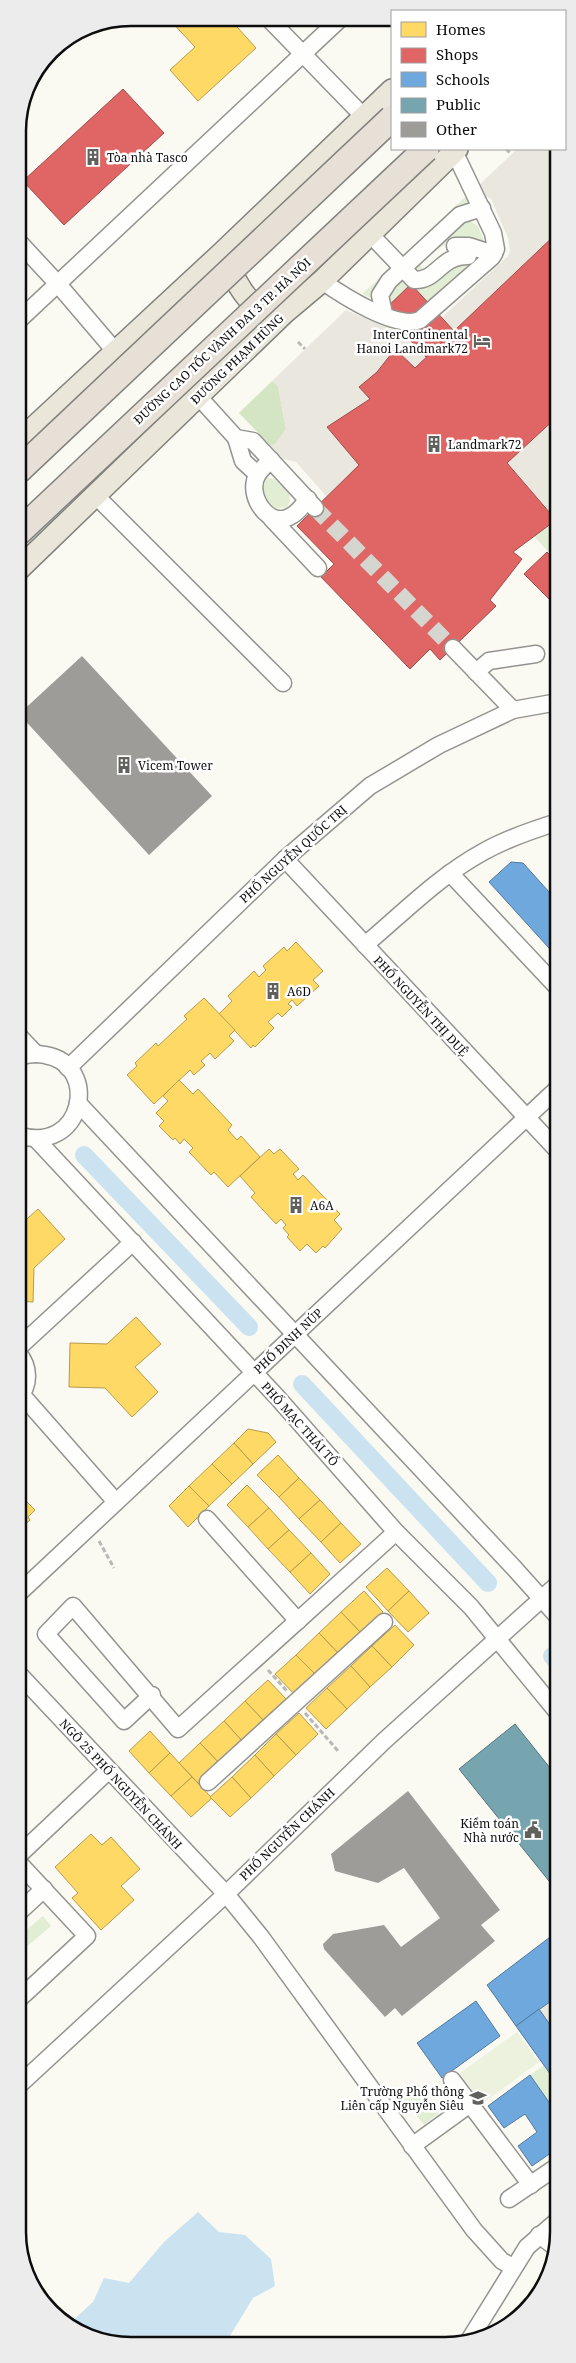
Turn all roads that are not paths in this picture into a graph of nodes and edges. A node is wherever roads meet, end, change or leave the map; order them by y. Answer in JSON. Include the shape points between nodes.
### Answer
{"nodes":[{"id":1,"x":276,"y":26,"type":"edge"},
{"id":2,"x":332,"y":26,"type":"edge"},
{"id":3,"x":302,"y":53,"type":"junction"},
{"id":4,"x":391,"y":91,"type":"edge"},
{"id":5,"x":365,"y":118,"type":"junction"},
{"id":6,"x":391,"y":119,"type":"edge"},
{"id":7,"x":425,"y":150,"type":"edge"},
{"id":8,"x":456,"y":150,"type":"edge"},
{"id":9,"x":482,"y":208,"type":"junction"},
{"id":10,"x":370,"y":234,"type":"junction"},
{"id":11,"x":26,"y":249,"type":"edge"},
{"id":12,"x":223,"y":252,"type":"junction"},
{"id":13,"x":494,"y":254,"type":"junction"},
{"id":14,"x":468,"y":256,"type":"dead end"},
{"id":15,"x":426,"y":266,"type":"dead end"},
{"id":16,"x":402,"y":269,"type":"junction"},
{"id":17,"x":322,"y":281,"type":"junction"},
{"id":18,"x":58,"y":283,"type":"junction"},
{"id":19,"x":26,"y":313,"type":"edge"},
{"id":20,"x":284,"y":313,"type":"junction"},
{"id":21,"x":384,"y":314,"type":"junction"},
{"id":22,"x":115,"y":351,"type":"junction"},
{"id":23,"x":198,"y":396,"type":"junction"},
{"id":24,"x":26,"y":434,"type":"edge"},
{"id":25,"x":236,"y":438,"type":"junction"},
{"id":26,"x":271,"y":460,"type":"junction"},
{"id":27,"x":26,"y":463,"type":"edge"},
{"id":28,"x":257,"y":474,"type":"junction"},
{"id":29,"x":95,"y":495,"type":"junction"},
{"id":30,"x":271,"y":518,"type":"junction"},
{"id":31,"x":26,"y":525,"type":"edge"},
{"id":32,"x":26,"y":562,"type":"edge"},
{"id":33,"x":318,"y":568,"type":"dead end"},
{"id":34,"x":453,"y":648,"type":"tunnel mouth"},
{"id":35,"x":536,"y":654,"type":"dead end"},
{"id":36,"x":476,"y":672,"type":"junction"},
{"id":37,"x":283,"y":683,"type":"dead end"},
{"id":38,"x":550,"y":703,"type":"edge"},
{"id":39,"x":513,"y":710,"type":"junction"},
{"id":40,"x":550,"y":825,"type":"edge"},
{"id":41,"x":285,"y":860,"type":"junction"},
{"id":42,"x":450,"y":873,"type":"junction"},
{"id":43,"x":365,"y":946,"type":"junction"},
{"id":44,"x":550,"y":979,"type":"edge"},
{"id":45,"x":26,"y":1043,"type":"edge"},
{"id":46,"x":36,"y":1054,"type":"junction"},
{"id":47,"x":26,"y":1056,"type":"edge"},
{"id":48,"x":68,"y":1068,"type":"junction"},
{"id":49,"x":550,"y":1095,"type":"edge"},
{"id":50,"x":78,"y":1103,"type":"junction"},
{"id":51,"x":525,"y":1117,"type":"junction"},
{"id":52,"x":26,"y":1137,"type":"edge"},
{"id":53,"x":36,"y":1139,"type":"junction"},
{"id":54,"x":550,"y":1144,"type":"edge"},
{"id":55,"x":133,"y":1242,"type":"junction"},
{"id":56,"x":294,"y":1335,"type":"junction"},
{"id":57,"x":26,"y":1341,"type":"edge"},
{"id":58,"x":26,"y":1367,"type":"edge"},
{"id":59,"x":254,"y":1373,"type":"junction"},
{"id":60,"x":26,"y":1384,"type":"edge"},
{"id":61,"x":26,"y":1404,"type":"edge"},
{"id":62,"x":116,"y":1502,"type":"junction"},
{"id":63,"x":207,"y":1519,"type":"dead end"},
{"id":64,"x":396,"y":1532,"type":"junction"},
{"id":65,"x":26,"y":1586,"type":"edge"},
{"id":66,"x":550,"y":1592,"type":"edge"},
{"id":67,"x":542,"y":1599,"type":"junction"},
{"id":68,"x":550,"y":1608,"type":"edge"},
{"id":69,"x":298,"y":1621,"type":"junction"},
{"id":70,"x":384,"y":1622,"type":"dead end"},
{"id":71,"x":497,"y":1640,"type":"junction"},
{"id":72,"x":26,"y":1682,"type":"edge"},
{"id":73,"x":152,"y":1695,"type":"junction"},
{"id":74,"x":550,"y":1703,"type":"edge"},
{"id":75,"x":108,"y":1771,"type":"junction"},
{"id":76,"x":208,"y":1782,"type":"dead end"},
{"id":77,"x":26,"y":1848,"type":"edge"},
{"id":78,"x":26,"y":1870,"type":"edge"},
{"id":79,"x":44,"y":1889,"type":"junction"},
{"id":80,"x":226,"y":1894,"type":"junction"},
{"id":81,"x":26,"y":1906,"type":"edge"},
{"id":82,"x":26,"y":1992,"type":"edge"},
{"id":83,"x":26,"y":2079,"type":"edge"},
{"id":84,"x":452,"y":2080,"type":"dead end"},
{"id":85,"x":470,"y":2104,"type":"junction"},
{"id":86,"x":412,"y":2146,"type":"junction"},
{"id":87,"x":550,"y":2172,"type":"edge"},
{"id":88,"x":531,"y":2185,"type":"junction"},
{"id":89,"x":509,"y":2199,"type":"dead end"},
{"id":90,"x":550,"y":2226,"type":"edge"},
{"id":91,"x":539,"y":2235,"type":"junction"},
{"id":92,"x":549,"y":2243,"type":"edge"},
{"id":93,"x":513,"y":2267,"type":"junction"},
{"id":94,"x":474,"y":2333,"type":"edge"}],
"edges":[{"from":1,"to":3,"type":"street"},
{"from":2,"to":3,"type":"street"},
{"from":3,"to":5,"type":"street"},
{"from":3,"to":18,"type":"street"},
{"from":4,"to":5,"type":"main road"},
{"from":5,"to":12,"type":"main road"},
{"from":6,"to":27,"type":"highway","bridge":true},
{"from":7,"to":31,"type":"highway","name":"ĐƯỜNG CAO TỐC VÀNH ĐAI 3 TP. HÀ NỘI","bridge":true},
{"from":8,"to":9,"type":"street"},
{"from":8,"to":10,"type":"main road","name":"ĐƯỜNG PHẠM HÙNG"},
{"from":9,"to":13,"type":"street","via":[[493,232]]},
{"from":9,"to":16,"type":"street","via":[[460,215]]},
{"from":10,"to":16,"type":"street"},
{"from":10,"to":17,"type":"main road","name":"ĐƯỜNG PHẠM HÙNG"},
{"from":11,"to":18,"type":"street"},
{"from":12,"to":20,"type":"main road","via":[[232,274],[254,304],[269,313]]},
{"from":12,"to":22,"type":"main road"},
{"from":13,"to":15,"type":"street","via":[[469,246],[452,246]]},
{"from":13,"to":21,"type":"street","via":[[420,320],[412,323],[399,321]]},
{"from":14,"to":16,"type":"street","via":[[451,258],[422,280],[414,280]]},
{"from":16,"to":21,"type":"street","via":[[383,288],[381,304]]},
{"from":17,"to":20,"type":"main road","name":"ĐƯỜNG PHẠM HÙNG"},
{"from":17,"to":21,"type":"street","via":[[345,297]]},
{"from":18,"to":19,"type":"street"},
{"from":18,"to":22,"type":"street"},
{"from":20,"to":23,"type":"main road","name":"ĐƯỜNG PHẠM HÙNG"},
{"from":22,"to":24,"type":"main road"},
{"from":23,"to":25,"type":"street"},
{"from":23,"to":29,"type":"main road","name":"ĐƯỜNG PHẠM HÙNG"},
{"from":25,"to":26,"type":"street","via":[[254,440]]},
{"from":25,"to":28,"type":"street","via":[[244,460]]},
{"from":26,"to":28,"type":"street"},
{"from":26,"to":30,"type":"street","via":[[311,504],[291,517]]},
{"from":28,"to":30,"type":"street","via":[[255,497]]},
{"from":29,"to":32,"type":"main road","name":"ĐƯỜNG PHẠM HÙNG"},
{"from":29,"to":37,"type":"street"},
{"from":30,"to":33,"type":"street"},
{"from":34,"to":36,"type":"street"},
{"from":35,"to":36,"type":"street","via":[[489,661]]},
{"from":36,"to":39,"type":"street"},
{"from":38,"to":39,"type":"street","name":"PHỐ NGUYỄN QUỐC TRỊ"},
{"from":39,"to":41,"type":"street","name":"PHỐ NGUYỄN QUỐC TRỊ","via":[[439,745],[370,786]]},
{"from":40,"to":42,"type":"street","via":[[501,843]]},
{"from":41,"to":43,"type":"street","name":"PHỐ NGUYỄN THỊ DUỆ"},
{"from":41,"to":48,"type":"street","name":"PHỐ NGUYỄN QUỐC TRỊ"},
{"from":42,"to":43,"type":"street"},
{"from":42,"to":44,"type":"street"},
{"from":43,"to":51,"type":"street","name":"PHỐ NGUYỄN THỊ DUỆ"},
{"from":45,"to":46,"type":"street"},
{"from":46,"to":47,"type":"street"},
{"from":46,"to":48,"type":"street","via":[[48,1055]]},
{"from":48,"to":50,"type":"street","via":[[76,1080]]},
{"from":49,"to":51,"type":"street","name":"PHỐ ĐINH NÚP"},
{"from":50,"to":53,"type":"street","via":[[73,1120],[64,1129],[54,1136]]},
{"from":50,"to":56,"type":"street"},
{"from":51,"to":54,"type":"street","name":"PHỐ NGUYỄN THỊ DUỆ"},
{"from":51,"to":56,"type":"street","name":"PHỐ ĐINH NÚP"},
{"from":52,"to":53,"type":"street"},
{"from":53,"to":55,"type":"street","name":"PHỐ MẠC THÁI TỔ"},
{"from":55,"to":57,"type":"street"},
{"from":55,"to":59,"type":"street","name":"PHỐ MẠC THÁI TỔ"},
{"from":56,"to":59,"type":"street","name":"PHỐ ĐINH NÚP"},
{"from":56,"to":67,"type":"street"},
{"from":58,"to":60,"type":"street"},
{"from":59,"to":62,"type":"street","name":"PHỐ ĐINH NÚP"},
{"from":59,"to":64,"type":"street","name":"PHỐ MẠC THÁI TỔ"},
{"from":61,"to":62,"type":"street"},
{"from":62,"to":65,"type":"street","name":"PHỐ ĐINH NÚP"},
{"from":63,"to":69,"type":"street"},
{"from":64,"to":69,"type":"street"},
{"from":64,"to":71,"type":"street","name":"PHỐ MẠC THÁI TỔ","via":[[471,1607]]},
{"from":66,"to":67,"type":"street","name":"PHỐ NGUYỄN CHÁNH"},
{"from":67,"to":68,"type":"street"},
{"from":67,"to":71,"type":"street","name":"PHỐ NGUYỄN CHÁNH"},
{"from":69,"to":73,"type":"street","via":[[178,1729]]},
{"from":70,"to":76,"type":"street"},
{"from":71,"to":74,"type":"street","name":"PHỐ MẠC THÁI TỔ"},
{"from":71,"to":80,"type":"street","name":"PHỐ NGUYỄN CHÁNH","via":[[384,1741]]},
{"from":72,"to":75,"type":"street","name":"NGÕ 25 PHỐ NGUYỄN CHÁNH"},
{"from":73,"to":73,"type":"street","via":[[73,1606],[46,1634],[124,1721]]},
{"from":75,"to":77,"type":"street"},
{"from":75,"to":80,"type":"street","name":"NGÕ 25 PHỐ NGUYỄN CHÁNH"},
{"from":78,"to":79,"type":"street"},
{"from":79,"to":81,"type":"street"},
{"from":79,"to":82,"type":"street","via":[[86,1936]]},
{"from":80,"to":83,"type":"street","name":"PHỐ NGUYỄN CHÁNH"},
{"from":80,"to":86,"type":"street","name":"NGÕ 25 PHỐ NGUYỄN CHÁNH","via":[[261,1936]]},
{"from":84,"to":85,"type":"street"},
{"from":85,"to":86,"type":"street"},
{"from":85,"to":88,"type":"street"},
{"from":86,"to":93,"type":"street","name":"NGÕ 25 PHỐ NGUYỄN CHÁNH","via":[[479,2236],[502,2261]]},
{"from":87,"to":88,"type":"street"},
{"from":88,"to":89,"type":"street"},
{"from":90,"to":91,"type":"street"},
{"from":91,"to":92,"type":"street"},
{"from":91,"to":93,"type":"street"},
{"from":93,"to":94,"type":"street"}]}
